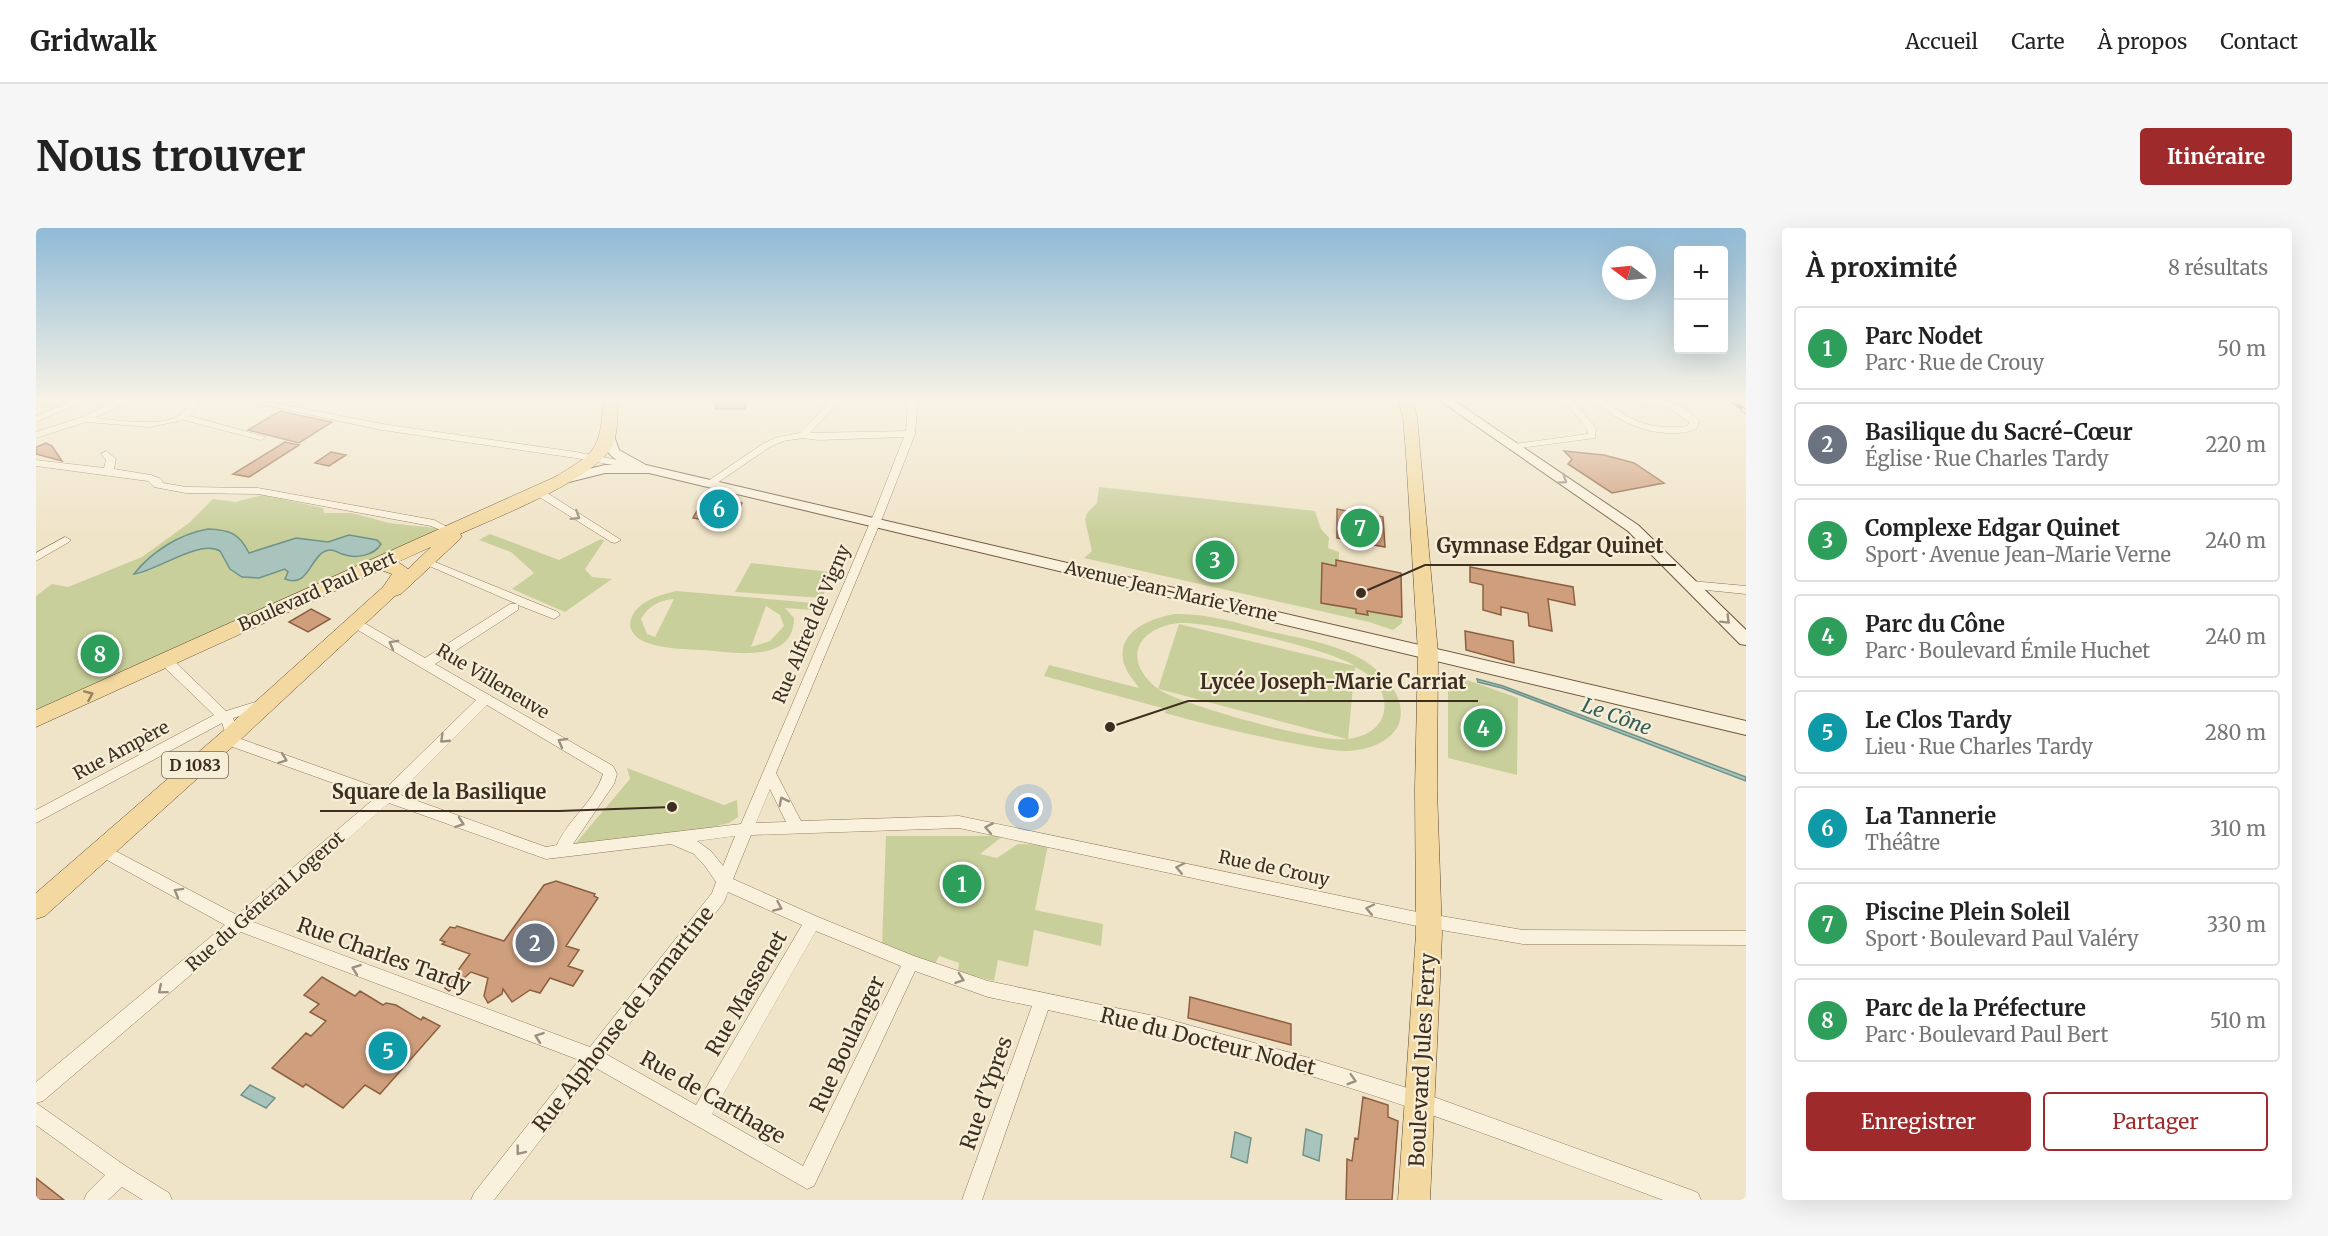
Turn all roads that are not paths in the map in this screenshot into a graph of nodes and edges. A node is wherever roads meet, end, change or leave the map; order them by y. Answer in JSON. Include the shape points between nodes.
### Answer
{"nodes":[{"id":1,"x":497,"y":443,"type":"edge"},
{"id":2,"x":597,"y":443,"type":"edge"},
{"id":3,"x":605,"y":443,"type":"edge"},
{"id":4,"x":609,"y":443,"type":"edge"},
{"id":5,"x":771,"y":443,"type":"edge"},
{"id":6,"x":906,"y":443,"type":"edge"},
{"id":7,"x":1414,"y":443,"type":"edge"},
{"id":8,"x":1510,"y":443,"type":"edge"},
{"id":9,"x":1538,"y":443,"type":"edge"},
{"id":10,"x":1515,"y":447,"type":"junction"},
{"id":11,"x":557,"y":452,"type":"junction"},
{"id":12,"x":106,"y":454,"type":"dead end"},
{"id":13,"x":595,"y":459,"type":"junction"},
{"id":14,"x":36,"y":463,"type":"edge"},
{"id":15,"x":649,"y":469,"type":"junction"},
{"id":16,"x":109,"y":470,"type":"junction"},
{"id":17,"x":561,"y":480,"type":"junction"},
{"id":18,"x":710,"y":483,"type":"junction"},
{"id":19,"x":537,"y":492,"type":"junction"},
{"id":20,"x":479,"y":519,"type":"junction"},
{"id":21,"x":875,"y":523,"type":"junction"},
{"id":22,"x":450,"y":531,"type":"junction"},
{"id":23,"x":65,"y":540,"type":"dead end"},
{"id":24,"x":615,"y":540,"type":"dead end"},
{"id":25,"x":36,"y":558,"type":"edge"},
{"id":26,"x":426,"y":562,"type":"junction"},
{"id":27,"x":378,"y":564,"type":"junction"},
{"id":28,"x":1691,"y":585,"type":"junction"},
{"id":29,"x":1746,"y":590,"type":"edge"},
{"id":30,"x":514,"y":607,"type":"dead end"},
{"id":31,"x":554,"y":615,"type":"dead end"},
{"id":32,"x":355,"y":623,"type":"junction"},
{"id":33,"x":1746,"y":640,"type":"edge"},
{"id":34,"x":1428,"y":653,"type":"junction"},
{"id":35,"x":165,"y":660,"type":"junction"},
{"id":36,"x":427,"y":663,"type":"junction"},
{"id":37,"x":486,"y":698,"type":"junction"},
{"id":38,"x":36,"y":719,"type":"edge"},
{"id":39,"x":228,"y":725,"type":"junction"},
{"id":40,"x":1746,"y":728,"type":"edge"},
{"id":41,"x":770,"y":775,"type":"junction"},
{"id":42,"x":385,"y":798,"type":"junction"},
{"id":43,"x":36,"y":817,"type":"edge"},
{"id":44,"x":796,"y":827,"type":"junction"},
{"id":45,"x":747,"y":829,"type":"junction"},
{"id":46,"x":668,"y":839,"type":"junction"},
{"id":47,"x":101,"y":850,"type":"junction"},
{"id":48,"x":562,"y":852,"type":"junction"},
{"id":49,"x":725,"y":883,"type":"junction"},
{"id":50,"x":36,"y":908,"type":"edge"},
{"id":51,"x":1428,"y":921,"type":"junction"},
{"id":52,"x":812,"y":922,"type":"junction"},
{"id":53,"x":238,"y":924,"type":"junction"},
{"id":54,"x":1746,"y":938,"type":"edge"},
{"id":55,"x":911,"y":962,"type":"junction"},
{"id":56,"x":1042,"y":1002,"type":"junction"},
{"id":57,"x":594,"y":1057,"type":"junction"},
{"id":58,"x":36,"y":1094,"type":"edge"},
{"id":59,"x":1420,"y":1101,"type":"junction"},
{"id":60,"x":36,"y":1113,"type":"edge"},
{"id":61,"x":700,"y":1117,"type":"junction"},
{"id":62,"x":120,"y":1174,"type":"junction"},
{"id":63,"x":807,"y":1179,"type":"joint"},
{"id":64,"x":94,"y":1200,"type":"edge"},
{"id":65,"x":162,"y":1200,"type":"edge"},
{"id":66,"x":481,"y":1200,"type":"edge"},
{"id":67,"x":972,"y":1200,"type":"edge"},
{"id":68,"x":1414,"y":1200,"type":"edge"},
{"id":69,"x":1691,"y":1200,"type":"edge"}],
"edges":[{"from":1,"to":11,"type":"street"},
{"from":2,"to":11,"type":"street","via":[[588,449]]},
{"from":3,"to":13,"type":"main road","number":"D 1083"},
{"from":4,"to":15,"type":"street","via":[[613,454]]},
{"from":5,"to":18,"type":"street"},
{"from":6,"to":21,"type":"street","name":"Rue Alfred de Vigny"},
{"from":7,"to":34,"type":"main road","name":"Boulevard Jules Ferry"},
{"from":8,"to":10,"type":"street"},
{"from":9,"to":10,"type":"street"},
{"from":10,"to":28,"type":"street","one_way":true,"via":[[1633,528]]},
{"from":11,"to":13,"type":"street","name":"Avenue Jean-Marie Verne"},
{"from":12,"to":16,"type":"street","via":[[111,459]]},
{"from":13,"to":15,"type":"street","name":"Avenue Jean-Marie Verne"},
{"from":13,"to":17,"type":"main road","name":"Boulevard Paul Bert","number":"D 1083"},
{"from":14,"to":16,"type":"street"},
{"from":15,"to":17,"type":"street","via":[[605,469]]},
{"from":15,"to":18,"type":"street","name":"Avenue Jean-Marie Verne"},
{"from":16,"to":22,"type":"street","via":[[151,478],[162,486],[258,491],[434,523]]},
{"from":17,"to":19,"type":"main road","name":"Boulevard Paul Bert","number":"D 1083"},
{"from":18,"to":21,"type":"street","name":"Avenue Jean-Marie Verne"},
{"from":19,"to":20,"type":"main road","name":"Boulevard Paul Bert","number":"D 1083"},
{"from":19,"to":24,"type":"street","one_way":true},
{"from":20,"to":22,"type":"main road","name":"Boulevard Paul Bert","number":"D 1083"},
{"from":20,"to":26,"type":"main road","number":"D 1083","via":[[459,531]]},
{"from":21,"to":34,"type":"street","name":"Avenue Jean-Marie Verne"},
{"from":21,"to":41,"type":"street","name":"Rue Alfred de Vigny"},
{"from":22,"to":27,"type":"main road","name":"Boulevard Paul Bert"},
{"from":23,"to":25,"type":"street"},
{"from":26,"to":31,"type":"street"},
{"from":26,"to":32,"type":"main road","number":"D 1083"},
{"from":27,"to":32,"type":"main road","number":"D 1083","via":[[396,567],[402,576]]},
{"from":27,"to":35,"type":"main road","name":"Boulevard Paul Bert"},
{"from":28,"to":29,"type":"street"},
{"from":28,"to":33,"type":"street","one_way":true},
{"from":30,"to":36,"type":"street"},
{"from":36,"to":32,"type":"street","name":"Rue Villeneuve","one_way":true},
{"from":32,"to":39,"type":"main road","number":"D 1083","via":[[266,704]]},
{"from":34,"to":40,"type":"street","name":"Avenue Jean-Marie Verne"},
{"from":34,"to":51,"type":"main road","name":"Boulevard Jules Ferry"},
{"from":38,"to":35,"type":"main road","name":"Boulevard Paul Bert","one_way":true},
{"from":35,"to":39,"type":"street","name":"Rue de Crouy"},
{"from":36,"to":37,"type":"street","name":"Rue Villeneuve"},
{"from":37,"to":42,"type":"street","name":"Rue du Général Logerot","one_way":true},
{"from":48,"to":37,"type":"street","name":"Rue Villeneuve","one_way":true,"via":[[566,838],[610,774],[605,767]]},
{"from":39,"to":42,"type":"street","name":"Rue de Crouy","one_way":true,"via":[[235,742]]},
{"from":39,"to":43,"type":"street","name":"Rue Ampère"},
{"from":39,"to":47,"type":"main road","number":"D 1083"},
{"from":44,"to":41,"type":"street","one_way":true},
{"from":41,"to":45,"type":"street","name":"Rue Alfred de Vigny"},
{"from":42,"to":48,"type":"street","name":"Rue de Crouy","one_way":true,"via":[[546,853]]},
{"from":42,"to":53,"type":"street","name":"Rue du Général Logerot"},
{"from":44,"to":45,"type":"street","name":"Rue de Crouy"},
{"from":51,"to":44,"type":"street","name":"Rue de Crouy","one_way":true,"via":[[959,822]]},
{"from":45,"to":46,"type":"street","name":"Rue de Crouy"},
{"from":45,"to":49,"type":"street","name":"Rue Alphonse de Lamartine"},
{"from":46,"to":48,"type":"street","name":"Rue de Crouy"},
{"from":46,"to":49,"type":"street","via":[[700,849]]},
{"from":47,"to":50,"type":"main road","number":"D 1083"},
{"from":53,"to":47,"type":"street","name":"Rue Charles Tardy","one_way":true},
{"from":49,"to":52,"type":"street","name":"Rue du Docteur Nodet","one_way":true},
{"from":49,"to":57,"type":"street","name":"Rue Alphonse de Lamartine","via":[[711,907]]},
{"from":51,"to":54,"type":"street","name":"Rue de Crouy","via":[[1523,937]]},
{"from":51,"to":59,"type":"main road","name":"Boulevard Jules Ferry"},
{"from":52,"to":55,"type":"street","name":"Rue du Docteur Nodet"},
{"from":52,"to":61,"type":"street","name":"Rue Massenet"},
{"from":57,"to":53,"type":"street","name":"Rue Charles Tardy","one_way":true},
{"from":53,"to":58,"type":"street","name":"Rue du Général Logerot","one_way":true},
{"from":55,"to":56,"type":"street","name":"Rue du Docteur Nodet","one_way":true,"via":[[988,989]]},
{"from":55,"to":63,"type":"street","name":"Rue Boulanger"},
{"from":56,"to":59,"type":"street","name":"Rue du Docteur Nodet","one_way":true,"via":[[1159,1025]]},
{"from":56,"to":67,"type":"street","name":"Rue d'Ypres"},
{"from":57,"to":61,"type":"street","name":"Rue de Carthage"},
{"from":57,"to":66,"type":"street","name":"Rue Alphonse de Lamartine","one_way":true},
{"from":59,"to":68,"type":"main road","name":"Boulevard Jules Ferry"},
{"from":59,"to":69,"type":"street","name":"Rue du Docteur Nodet"},
{"from":60,"to":62,"type":"street"},
{"from":61,"to":63,"type":"street","name":"Rue de Carthage"},
{"from":62,"to":64,"type":"street"},
{"from":62,"to":65,"type":"street"}]}
